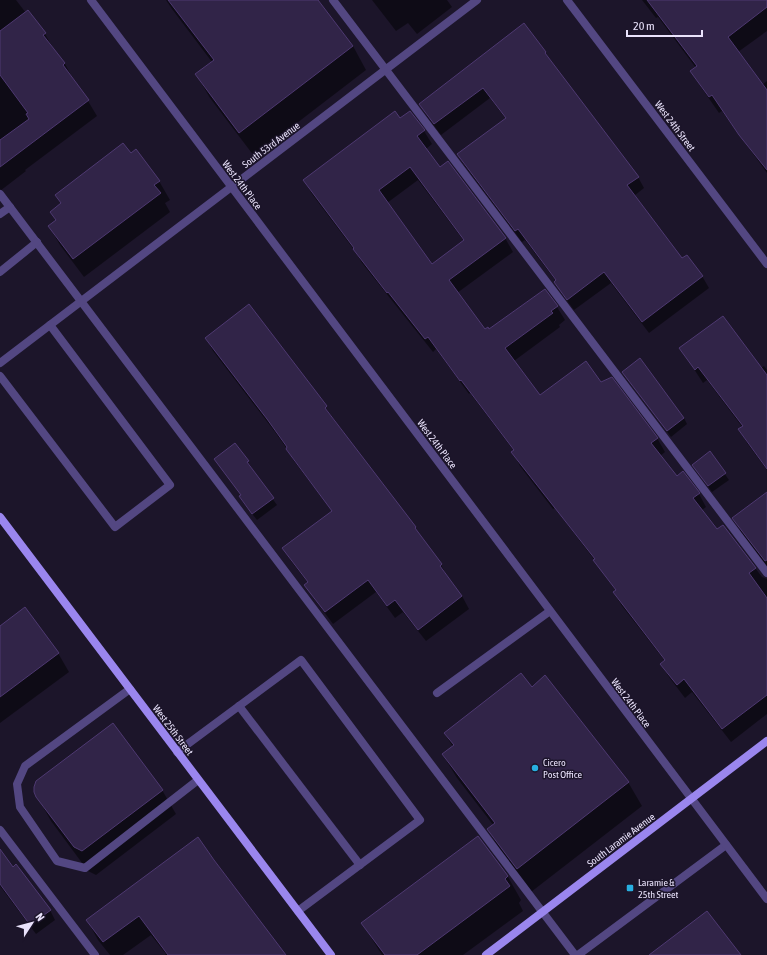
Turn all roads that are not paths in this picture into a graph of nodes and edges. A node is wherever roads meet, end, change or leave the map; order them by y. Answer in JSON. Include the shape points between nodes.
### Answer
{"nodes":[{"id":1,"x":91,"y":0,"type":"edge"},
{"id":2,"x":333,"y":0,"type":"edge"},
{"id":3,"x":477,"y":0,"type":"edge"},
{"id":4,"x":568,"y":0,"type":"edge"},
{"id":5,"x":386,"y":69,"type":"junction"},
{"id":6,"x":231,"y":187,"type":"junction"},
{"id":7,"x":0,"y":194,"type":"edge"},
{"id":8,"x":10,"y":207,"type":"junction"},
{"id":9,"x":0,"y":214,"type":"edge"},
{"id":10,"x":37,"y":242,"type":"junction"},
{"id":11,"x":767,"y":264,"type":"edge"},
{"id":12,"x":0,"y":272,"type":"edge"},
{"id":13,"x":81,"y":301,"type":"junction"},
{"id":14,"x":50,"y":325,"type":"junction"},
{"id":15,"x":0,"y":363,"type":"edge"},
{"id":16,"x":0,"y":376,"type":"edge"},
{"id":17,"x":0,"y":517,"type":"edge"},
{"id":18,"x":767,"y":573,"type":"edge"},
{"id":19,"x":550,"y":611,"type":"junction"},
{"id":20,"x":130,"y":689,"type":"junction"},
{"id":21,"x":437,"y":693,"type":"dead end"},
{"id":22,"x":240,"y":706,"type":"junction"},
{"id":23,"x":767,"y":741,"type":"edge"},
{"id":24,"x":177,"y":752,"type":"junction"},
{"id":25,"x":198,"y":780,"type":"junction"},
{"id":26,"x":691,"y":799,"type":"junction"},
{"id":27,"x":0,"y":830,"type":"edge"},
{"id":28,"x":726,"y":845,"type":"junction"},
{"id":29,"x":360,"y":865,"type":"junction"},
{"id":30,"x":767,"y":899,"type":"edge"},
{"id":31,"x":298,"y":911,"type":"junction"},
{"id":32,"x":543,"y":912,"type":"junction"},
{"id":33,"x":95,"y":955,"type":"edge"},
{"id":34,"x":331,"y":955,"type":"edge"},
{"id":35,"x":486,"y":955,"type":"edge"},
{"id":36,"x":575,"y":955,"type":"edge"},
{"id":37,"x":578,"y":955,"type":"edge"}],
"edges":[{"from":1,"to":6,"type":"street","name":"West 24th Place"},
{"from":2,"to":5,"type":"street"},
{"from":3,"to":5,"type":"street","name":"South 53rd Avenue"},
{"from":4,"to":11,"type":"street","name":"West 24th Street"},
{"from":5,"to":6,"type":"street","name":"South 53rd Avenue"},
{"from":5,"to":18,"type":"street"},
{"from":6,"to":13,"type":"street","name":"South 53rd Avenue"},
{"from":6,"to":19,"type":"street","name":"West 24th Place"},
{"from":7,"to":8,"type":"street"},
{"from":8,"to":9,"type":"street"},
{"from":8,"to":10,"type":"street"},
{"from":10,"to":12,"type":"street"},
{"from":10,"to":13,"type":"street"},
{"from":13,"to":14,"type":"street","name":"South 53rd Avenue"},
{"from":13,"to":32,"type":"street"},
{"from":14,"to":15,"type":"street","name":"South 53rd Avenue"},
{"from":14,"to":16,"type":"street","via":[[170,485],[115,527]]},
{"from":17,"to":20,"type":"street","name":"West 25th Street"},
{"from":19,"to":21,"type":"street"},
{"from":19,"to":26,"type":"street","name":"West 24th Place"},
{"from":20,"to":24,"type":"street","name":"West 25th Street"},
{"from":20,"to":25,"type":"street","via":[[25,766],[17,784],[20,807],[57,862],[85,868]]},
{"from":22,"to":24,"type":"street"},
{"from":22,"to":29,"type":"street"},
{"from":22,"to":29,"type":"street","via":[[301,660],[420,820]]},
{"from":23,"to":26,"type":"street","name":"South Laramie Avenue"},
{"from":24,"to":25,"type":"street","name":"West 25th Street"},
{"from":25,"to":31,"type":"street","name":"West 25th Street"},
{"from":26,"to":28,"type":"street","name":"West 24th Place"},
{"from":26,"to":32,"type":"street","name":"South Laramie Avenue"},
{"from":27,"to":33,"type":"street"},
{"from":28,"to":30,"type":"street","name":"West 24th Place"},
{"from":28,"to":37,"type":"street"},
{"from":29,"to":31,"type":"street"},
{"from":31,"to":34,"type":"street","name":"West 25th Street"},
{"from":32,"to":35,"type":"street","name":"South Laramie Avenue"},
{"from":32,"to":36,"type":"street"}]}
